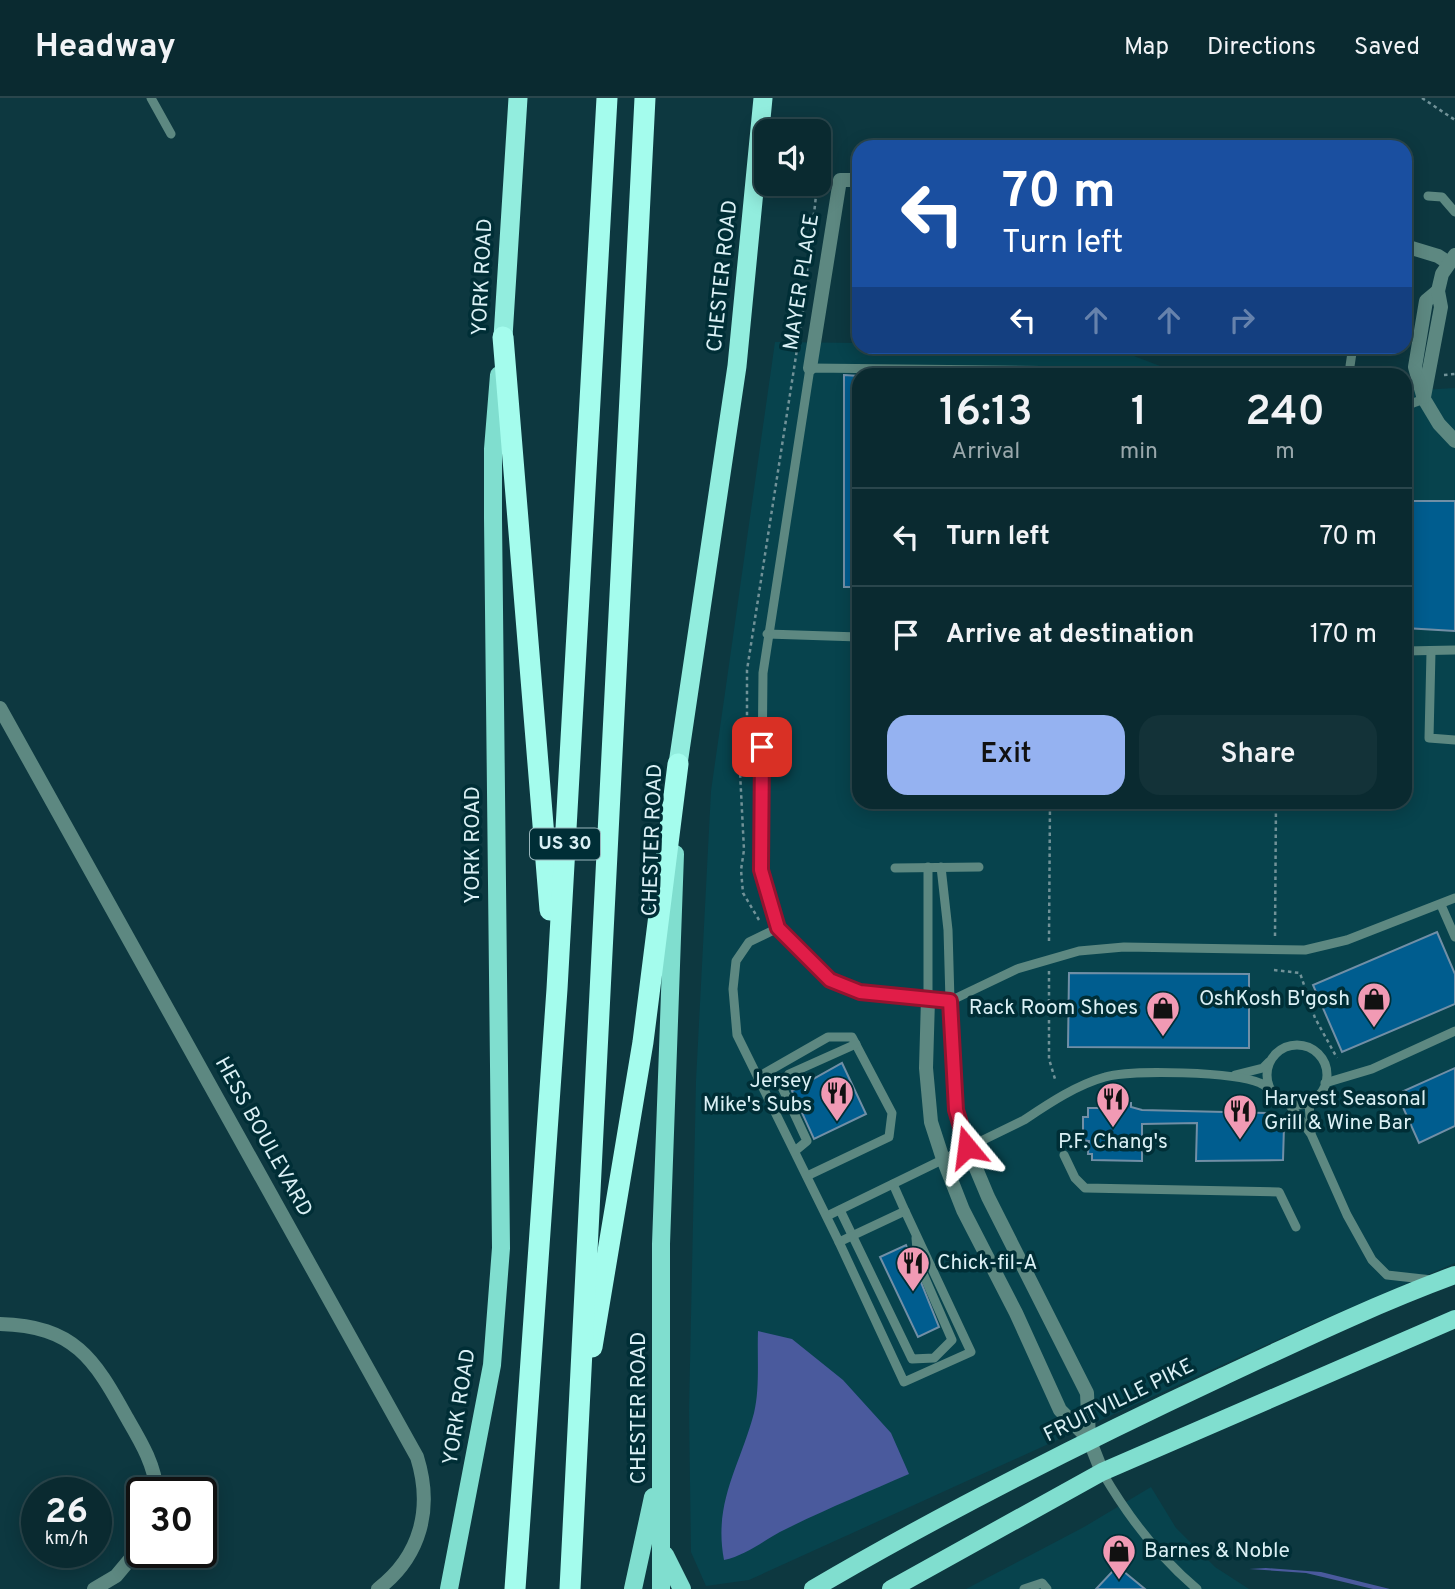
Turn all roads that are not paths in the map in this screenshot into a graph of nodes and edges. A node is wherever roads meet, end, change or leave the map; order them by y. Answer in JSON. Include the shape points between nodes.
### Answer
{"nodes":[{"id":1,"x":151,"y":98,"type":"edge"},
{"id":2,"x":518,"y":98,"type":"edge"},
{"id":3,"x":607,"y":98,"type":"edge"},
{"id":4,"x":645,"y":98,"type":"edge"},
{"id":5,"x":751,"y":98,"type":"edge"},
{"id":6,"x":762,"y":98,"type":"edge"},
{"id":7,"x":760,"y":119,"type":"edge"},
{"id":8,"x":754,"y":126,"type":"edge"},
{"id":9,"x":171,"y":134,"type":"dead end"},
{"id":10,"x":852,"y":180,"type":"edge"},
{"id":11,"x":754,"y":187,"type":"edge"},
{"id":12,"x":1428,"y":196,"type":"dead end"},
{"id":13,"x":1455,"y":212,"type":"edge"},
{"id":14,"x":1412,"y":248,"type":"edge"},
{"id":15,"x":1452,"y":259,"type":"edge"},
{"id":16,"x":503,"y":337,"type":"junction"},
{"id":17,"x":1352,"y":354,"type":"edge"},
{"id":18,"x":1350,"y":366,"type":"dead end"},
{"id":19,"x":810,"y":368,"type":"junction"},
{"id":20,"x":852,"y":368,"type":"edge"},
{"id":21,"x":1424,"y":399,"type":"junction"},
{"id":22,"x":1412,"y":403,"type":"edge"},
{"id":23,"x":1455,"y":441,"type":"edge"},
{"id":24,"x":767,"y":634,"type":"junction"},
{"id":25,"x":852,"y":637,"type":"edge"},
{"id":26,"x":1455,"y":650,"type":"edge"},
{"id":27,"x":1412,"y":652,"type":"edge"},
{"id":28,"x":1431,"y":652,"type":"junction"},
{"id":29,"x":0,"y":708,"type":"edge"},
{"id":30,"x":1455,"y":740,"type":"edge"},
{"id":31,"x":678,"y":764,"type":"junction"},
{"id":32,"x":895,"y":867,"type":"dead end"},
{"id":33,"x":928,"y":867,"type":"junction"},
{"id":34,"x":942,"y":867,"type":"junction"},
{"id":35,"x":979,"y":867,"type":"dead end"},
{"id":36,"x":1455,"y":898,"type":"edge"},
{"id":37,"x":1441,"y":905,"type":"junction"},
{"id":38,"x":778,"y":928,"type":"junction"},
{"id":39,"x":1455,"y":937,"type":"edge"},
{"id":40,"x":557,"y":989,"type":"junction"},
{"id":41,"x":928,"y":999,"type":"junction"},
{"id":42,"x":950,"y":1001,"type":"junction"},
{"id":43,"x":1455,"y":1031,"type":"edge"},
{"id":44,"x":856,"y":1044,"type":"junction"},
{"id":45,"x":1269,"y":1062,"type":"junction"},
{"id":46,"x":1324,"y":1062,"type":"junction"},
{"id":47,"x":1355,"y":1074,"type":"junction"},
{"id":48,"x":1233,"y":1076,"type":"junction"},
{"id":49,"x":758,"y":1077,"type":"junction"},
{"id":50,"x":1325,"y":1083,"type":"junction"},
{"id":51,"x":1272,"y":1093,"type":"junction"},
{"id":52,"x":1308,"y":1102,"type":"junction"},
{"id":53,"x":1289,"y":1104,"type":"junction"},
{"id":54,"x":1311,"y":1134,"type":"junction"},
{"id":55,"x":967,"y":1147,"type":"junction"},
{"id":56,"x":795,"y":1151,"type":"junction"},
{"id":57,"x":1064,"y":1154,"type":"dead end"},
{"id":58,"x":943,"y":1159,"type":"junction"},
{"id":59,"x":807,"y":1176,"type":"junction"},
{"id":60,"x":893,"y":1184,"type":"junction"},
{"id":61,"x":839,"y":1210,"type":"junction"},
{"id":62,"x":905,"y":1211,"type":"junction"},
{"id":63,"x":827,"y":1216,"type":"junction"},
{"id":64,"x":1296,"y":1227,"type":"dead end"},
{"id":65,"x":916,"y":1233,"type":"junction"},
{"id":66,"x":852,"y":1236,"type":"junction"},
{"id":67,"x":839,"y":1242,"type":"junction"},
{"id":68,"x":1455,"y":1275,"type":"edge"},
{"id":69,"x":1437,"y":1281,"type":"junction"},
{"id":70,"x":1455,"y":1319,"type":"edge"},
{"id":71,"x":0,"y":1324,"type":"edge"},
{"id":72,"x":577,"y":1425,"type":"junction"},
{"id":73,"x":662,"y":1437,"type":"junction"},
{"id":74,"x":1089,"y":1439,"type":"junction"},
{"id":75,"x":1102,"y":1472,"type":"junction"},
{"id":76,"x":155,"y":1477,"type":"edge"},
{"id":77,"x":662,"y":1548,"type":"junction"},
{"id":78,"x":126,"y":1564,"type":"edge"},
{"id":79,"x":1186,"y":1580,"type":"junction"},
{"id":80,"x":94,"y":1589,"type":"edge"},
{"id":81,"x":378,"y":1589,"type":"edge"},
{"id":82,"x":450,"y":1589,"type":"edge"},
{"id":83,"x":515,"y":1589,"type":"edge"},
{"id":84,"x":570,"y":1589,"type":"edge"},
{"id":85,"x":633,"y":1589,"type":"edge"},
{"id":86,"x":661,"y":1589,"type":"edge"},
{"id":87,"x":682,"y":1589,"type":"edge"},
{"id":88,"x":813,"y":1589,"type":"edge"},
{"id":89,"x":891,"y":1589,"type":"edge"},
{"id":90,"x":1024,"y":1589,"type":"edge"},
{"id":91,"x":1047,"y":1589,"type":"edge"},
{"id":92,"x":1191,"y":1589,"type":"edge"},
{"id":93,"x":1197,"y":1589,"type":"edge"}],
"edges":[{"from":1,"to":9,"type":"lane"},
{"from":2,"to":16,"type":"highway","name":"YORK ROAD"},
{"from":3,"to":40,"type":"highway","number":"US 30"},
{"from":4,"to":72,"type":"highway","number":"US 30"},
{"from":5,"to":8,"type":"highway"},
{"from":6,"to":7,"type":"highway","name":"CHESTER ROAD"},
{"from":10,"to":19,"type":"street","name":"MAYER PLACE","via":[[840,180]]},
{"from":11,"to":31,"type":"highway","name":"CHESTER ROAD","via":[[737,366]]},
{"from":12,"to":13,"type":"lane","via":[[1442,197]]},
{"from":14,"to":15,"type":"street"},
{"from":15,"to":21,"type":"street","via":[[1438,291],[1426,301],[1415,367]]},
{"from":16,"to":40,"type":"highway"},
{"from":16,"to":82,"type":"main road","name":"YORK ROAD","via":[[493,449],[501,1248],[492,1365]]},
{"from":17,"to":18,"type":"lane"},
{"from":19,"to":20,"type":"lane"},
{"from":19,"to":24,"type":"lane"},
{"from":21,"to":22,"type":"lane"},
{"from":21,"to":23,"type":"street"},
{"from":24,"to":25,"type":"lane"},
{"from":24,"to":38,"type":"lane","via":[[761,870]]},
{"from":26,"to":28,"type":"lane"},
{"from":27,"to":28,"type":"lane"},
{"from":28,"to":30,"type":"lane","via":[[1429,738]]},
{"from":29,"to":81,"type":"street","name":"HESS BOULEVARD","via":[[417,1457],[425,1491],[421,1529],[400,1569]]},
{"from":31,"to":72,"type":"highway","via":[[643,1042]]},
{"from":31,"to":73,"type":"main road","name":"CHESTER ROAD","via":[[662,1244]]},
{"from":32,"to":33,"type":"lane"},
{"from":33,"to":34,"type":"lane"},
{"from":33,"to":41,"type":"lane"},
{"from":34,"to":35,"type":"lane"},
{"from":34,"to":42,"type":"lane"},
{"from":36,"to":37,"type":"lane"},
{"from":37,"to":39,"type":"lane"},
{"from":37,"to":42,"type":"lane","via":[[1327,947],[1305,950],[1124,947],[1079,951],[1017,969]]},
{"from":38,"to":41,"type":"lane","via":[[830,980],[860,992]]},
{"from":38,"to":49,"type":"lane","via":[[748,942],[736,961],[737,1035]]},
{"from":40,"to":83,"type":"highway","number":"US 30"},
{"from":41,"to":42,"type":"lane"},
{"from":41,"to":58,"type":"street","via":[[927,1082],[931,1122]]},
{"from":42,"to":55,"type":"street","via":[[956,1110]]},
{"from":43,"to":47,"type":"lane"},
{"from":44,"to":49,"type":"lane","via":[[852,1037],[828,1037]]},
{"from":44,"to":56,"type":"lane","via":[[789,1074],[781,1085],[807,1140]]},
{"from":44,"to":59,"type":"lane","via":[[892,1113],[889,1137]]},
{"from":45,"to":46,"type":"lane","via":[[1282,1048],[1301,1045]]},
{"from":45,"to":48,"type":"lane"},
{"from":45,"to":51,"type":"lane","via":[[1267,1078]]},
{"from":46,"to":47,"type":"lane","via":[[1331,1069]]},
{"from":46,"to":50,"type":"lane"},
{"from":47,"to":50,"type":"lane"},
{"from":48,"to":51,"type":"lane","via":[[1259,1082]]},
{"from":48,"to":55,"type":"lane","via":[[1133,1073],[1104,1077]]},
{"from":49,"to":56,"type":"lane"},
{"from":50,"to":52,"type":"lane"},
{"from":51,"to":53,"type":"lane"},
{"from":52,"to":53,"type":"lane"},
{"from":52,"to":54,"type":"lane"},
{"from":53,"to":54,"type":"lane"},
{"from":54,"to":69,"type":"lane","via":[[1367,1252],[1388,1275]]},
{"from":55,"to":58,"type":"lane"},
{"from":55,"to":74,"type":"street","via":[[1087,1393]]},
{"from":56,"to":59,"type":"lane"},
{"from":57,"to":64,"type":"lane","via":[[1085,1188],[1279,1192]]},
{"from":58,"to":60,"type":"lane"},
{"from":58,"to":74,"type":"street","via":[[1060,1410]]},
{"from":59,"to":63,"type":"lane"},
{"from":60,"to":61,"type":"lane"},
{"from":60,"to":62,"type":"lane"},
{"from":61,"to":63,"type":"lane"},
{"from":61,"to":66,"type":"lane"},
{"from":62,"to":65,"type":"lane"},
{"from":62,"to":66,"type":"lane"},
{"from":63,"to":67,"type":"lane"},
{"from":65,"to":66,"type":"lane","via":[[918,1262],[952,1340],[934,1358],[912,1359]]},
{"from":65,"to":67,"type":"lane","via":[[971,1352],[904,1382]]},
{"from":66,"to":67,"type":"lane"},
{"from":68,"to":69,"type":"main road","name":"FRUITVILLE PIKE"},
{"from":69,"to":74,"type":"main road","name":"FRUITVILLE PIKE"},
{"from":70,"to":75,"type":"main road"},
{"from":71,"to":76,"type":"street","via":[[48,1332],[75,1345],[93,1361],[143,1447]]},
{"from":72,"to":84,"type":"highway","number":"US 30"},
{"from":73,"to":77,"type":"main road","name":"CHESTER ROAD"},
{"from":73,"to":85,"type":"main road"},
{"from":74,"to":75,"type":"street"},
{"from":74,"to":88,"type":"main road","name":"FRUITVILLE PIKE"},
{"from":75,"to":79,"type":"lane","via":[[1133,1520]]},
{"from":75,"to":89,"type":"main road"},
{"from":77,"to":86,"type":"main road","name":"CHESTER ROAD"},
{"from":77,"to":87,"type":"main road"},
{"from":78,"to":80,"type":"street"},
{"from":79,"to":92,"type":"lane"},
{"from":79,"to":93,"type":"lane"},
{"from":90,"to":91,"type":"lane","via":[[1042,1583]]}]}
